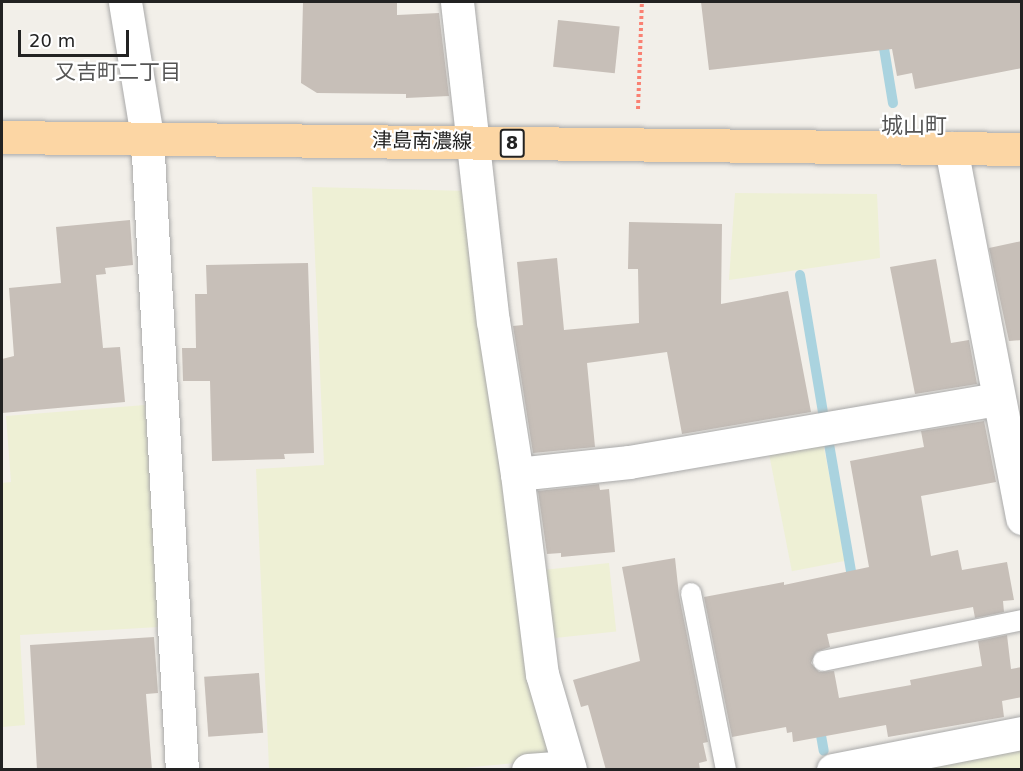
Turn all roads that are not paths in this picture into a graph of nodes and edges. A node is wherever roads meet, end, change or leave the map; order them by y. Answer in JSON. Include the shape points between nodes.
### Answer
{"nodes":[{"id":1,"x":125,"y":2,"type":"edge"},
{"id":2,"x":457,"y":2,"type":"edge"},
{"id":3,"x":2,"y":137,"type":"edge"},
{"id":4,"x":147,"y":138,"type":"junction"},
{"id":5,"x":474,"y":142,"type":"junction"},
{"id":6,"x":951,"y":148,"type":"junction"},
{"id":7,"x":1022,"y":149,"type":"edge"},
{"id":8,"x":999,"y":399,"type":"junction"},
{"id":9,"x":517,"y":474,"type":"junction"},
{"id":10,"x":1022,"y":518,"type":"edge"},
{"id":11,"x":691,"y":593,"type":"dead end"},
{"id":12,"x":1022,"y":620,"type":"edge"},
{"id":13,"x":823,"y":661,"type":"dead end"},
{"id":14,"x":1022,"y":733,"type":"edge"},
{"id":15,"x":569,"y":768,"type":"edge"},
{"id":16,"x":182,"y":770,"type":"edge"},
{"id":17,"x":528,"y":770,"type":"edge"},
{"id":18,"x":726,"y":770,"type":"edge"},
{"id":19,"x":833,"y":770,"type":"edge"}],
"edges":[{"from":1,"to":4,"type":"street"},
{"from":2,"to":5,"type":"street"},
{"from":3,"to":4,"type":"main road","name":"津島南濃線","number":"8"},
{"from":4,"to":5,"type":"main road","name":"津島南濃線","number":"8"},
{"from":4,"to":16,"type":"street"},
{"from":5,"to":6,"type":"main road","name":"津島南濃線","number":"8"},
{"from":5,"to":9,"type":"street","via":[[494,321]]},
{"from":6,"to":7,"type":"main road","name":"津島南濃線","number":"8"},
{"from":6,"to":8,"type":"street"},
{"from":8,"to":9,"type":"street","via":[[629,462]]},
{"from":8,"to":10,"type":"street"},
{"from":9,"to":15,"type":"street","via":[[542,674]]},
{"from":11,"to":18,"type":"lane"},
{"from":12,"to":13,"type":"lane"},
{"from":14,"to":19,"type":"street"},
{"from":15,"to":17,"type":"street"}]}
